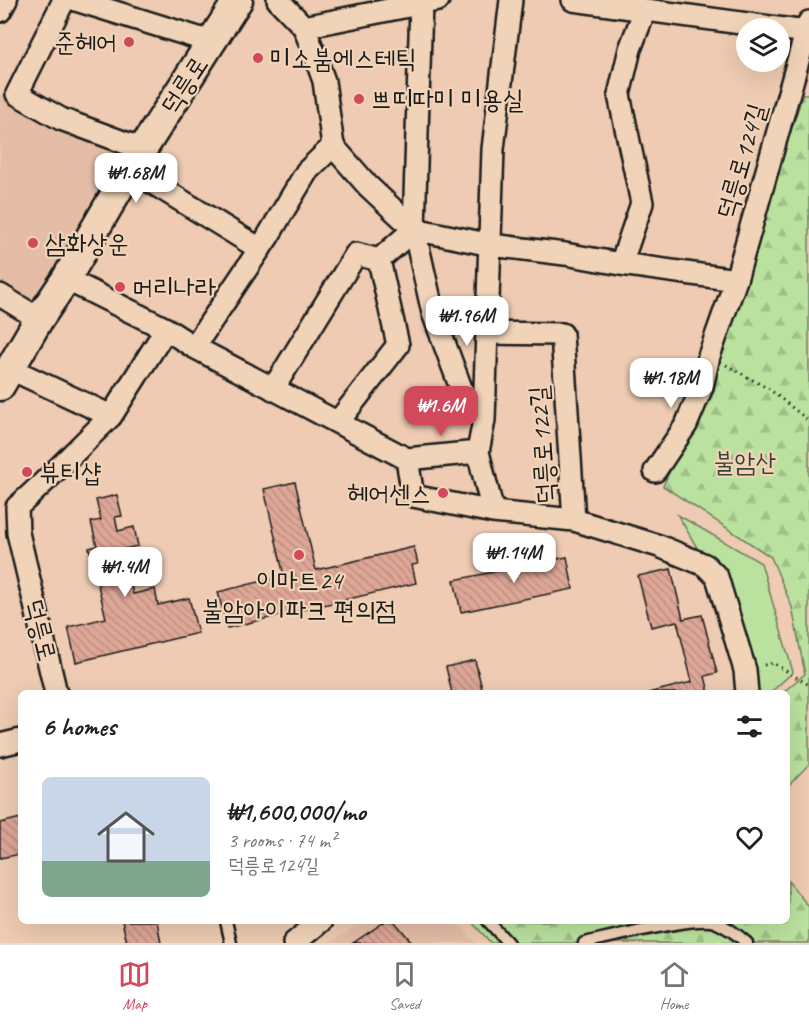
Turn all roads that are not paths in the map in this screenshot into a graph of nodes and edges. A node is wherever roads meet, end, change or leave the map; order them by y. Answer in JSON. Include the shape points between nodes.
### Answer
{"nodes":[{"id":1,"x":6,"y":0,"type":"edge"},
{"id":2,"x":64,"y":0,"type":"edge"},
{"id":3,"x":76,"y":0,"type":"edge"},
{"id":4,"x":238,"y":0,"type":"edge"},
{"id":5,"x":278,"y":0,"type":"edge"},
{"id":6,"x":511,"y":0,"type":"edge"},
{"id":7,"x":573,"y":0,"type":"edge"},
{"id":8,"x":430,"y":2,"type":"edge"},
{"id":9,"x":645,"y":10,"type":"junction"},
{"id":10,"x":0,"y":11,"type":"edge"},
{"id":11,"x":304,"y":27,"type":"junction"},
{"id":12,"x":807,"y":27,"type":"edge"},
{"id":13,"x":211,"y":42,"type":"junction"},
{"id":14,"x":333,"y":146,"type":"junction"},
{"id":15,"x":136,"y":159,"type":"junction"},
{"id":16,"x":414,"y":229,"type":"junction"},
{"id":17,"x":491,"y":245,"type":"junction"},
{"id":18,"x":260,"y":249,"type":"junction"},
{"id":19,"x":379,"y":260,"type":"junction"},
{"id":20,"x":621,"y":264,"type":"junction"},
{"id":21,"x":66,"y":279,"type":"junction"},
{"id":22,"x":736,"y":280,"type":"junction"},
{"id":23,"x":0,"y":295,"type":"edge"},
{"id":24,"x":39,"y":320,"type":"junction"},
{"id":25,"x":165,"y":329,"type":"junction"},
{"id":26,"x":487,"y":333,"type":"junction"},
{"id":27,"x":194,"y":347,"type":"junction"},
{"id":28,"x":5,"y":378,"type":"edge"},
{"id":29,"x":273,"y":389,"type":"junction"},
{"id":30,"x":111,"y":416,"type":"junction"},
{"id":31,"x":484,"y":420,"type":"junction"},
{"id":32,"x":338,"y":422,"type":"junction"},
{"id":33,"x":478,"y":452,"type":"junction"},
{"id":34,"x":408,"y":459,"type":"junction"},
{"id":35,"x":655,"y":471,"type":"dead end"},
{"id":36,"x":493,"y":512,"type":"junction"},
{"id":37,"x":574,"y":520,"type":"junction"},
{"id":38,"x":55,"y":690,"type":"edge"},
{"id":39,"x":747,"y":690,"type":"edge"},
{"id":40,"x":18,"y":741,"type":"edge"},
{"id":41,"x":0,"y":745,"type":"edge"},
{"id":42,"x":227,"y":924,"type":"edge"},
{"id":43,"x":317,"y":924,"type":"edge"},
{"id":44,"x":491,"y":924,"type":"edge"},
{"id":45,"x":694,"y":924,"type":"edge"},
{"id":46,"x":717,"y":924,"type":"edge"},
{"id":47,"x":231,"y":943,"type":"edge"},
{"id":48,"x":294,"y":943,"type":"edge"},
{"id":49,"x":508,"y":943,"type":"edge"},
{"id":50,"x":584,"y":943,"type":"edge"},
{"id":51,"x":747,"y":943,"type":"edge"}],
"edges":[{"from":1,"to":10,"type":"street"},
{"from":2,"to":15,"type":"street","via":[[18,94]]},
{"from":3,"to":13,"type":"street"},
{"from":4,"to":13,"type":"main road","name":"덕릉로"},
{"from":5,"to":11,"type":"street"},
{"from":6,"to":17,"type":"street","via":[[493,149]]},
{"from":7,"to":9,"type":"street"},
{"from":8,"to":11,"type":"street"},
{"from":8,"to":16,"type":"street"},
{"from":9,"to":12,"type":"street"},
{"from":9,"to":20,"type":"street","via":[[619,94],[642,203]]},
{"from":11,"to":14,"type":"street","via":[[324,81]]},
{"from":12,"to":22,"type":"street","name":"덕릉로124길"},
{"from":13,"to":15,"type":"main road","name":"덕릉로"},
{"from":14,"to":16,"type":"street"},
{"from":14,"to":18,"type":"street","via":[[307,171]]},
{"from":15,"to":18,"type":"street"},
{"from":15,"to":21,"type":"main road","name":"덕릉로"},
{"from":16,"to":17,"type":"street"},
{"from":16,"to":19,"type":"street"},
{"from":16,"to":31,"type":"street","via":[[433,314],[462,391]]},
{"from":17,"to":20,"type":"street"},
{"from":17,"to":26,"type":"street"},
{"from":18,"to":27,"type":"street"},
{"from":19,"to":29,"type":"street","via":[[356,254]]},
{"from":19,"to":32,"type":"street","via":[[398,345]]},
{"from":20,"to":22,"type":"street"},
{"from":21,"to":24,"type":"main road","name":"덕릉로"},
{"from":21,"to":25,"type":"street"},
{"from":22,"to":35,"type":"street","name":"덕릉로124길","via":[[686,425]]},
{"from":23,"to":24,"type":"street"},
{"from":24,"to":28,"type":"main road","name":"덕릉로"},
{"from":25,"to":27,"type":"street"},
{"from":25,"to":30,"type":"street","name":"덕릉로"},
{"from":26,"to":31,"type":"street"},
{"from":26,"to":37,"type":"street","name":"덕릉로122길","via":[[562,334]]},
{"from":27,"to":29,"type":"street"},
{"from":28,"to":30,"type":"street"},
{"from":29,"to":32,"type":"street"},
{"from":30,"to":38,"type":"street","name":"덕릉로","via":[[17,507],[18,533]]},
{"from":31,"to":33,"type":"street"},
{"from":32,"to":34,"type":"street"},
{"from":33,"to":34,"type":"street"},
{"from":33,"to":36,"type":"street"},
{"from":34,"to":36,"type":"street","name":"덕릉로122길","via":[[413,496]]},
{"from":36,"to":37,"type":"street","name":"덕릉로122길"},
{"from":37,"to":39,"type":"street","name":"덕릉로122길","via":[[705,565],[717,577],[745,670]]},
{"from":40,"to":41,"type":"street"},
{"from":42,"to":47,"type":"lane"},
{"from":43,"to":48,"type":"street"},
{"from":44,"to":49,"type":"lane"},
{"from":45,"to":50,"type":"lane","via":[[644,929]]},
{"from":46,"to":51,"type":"lane"}]}
